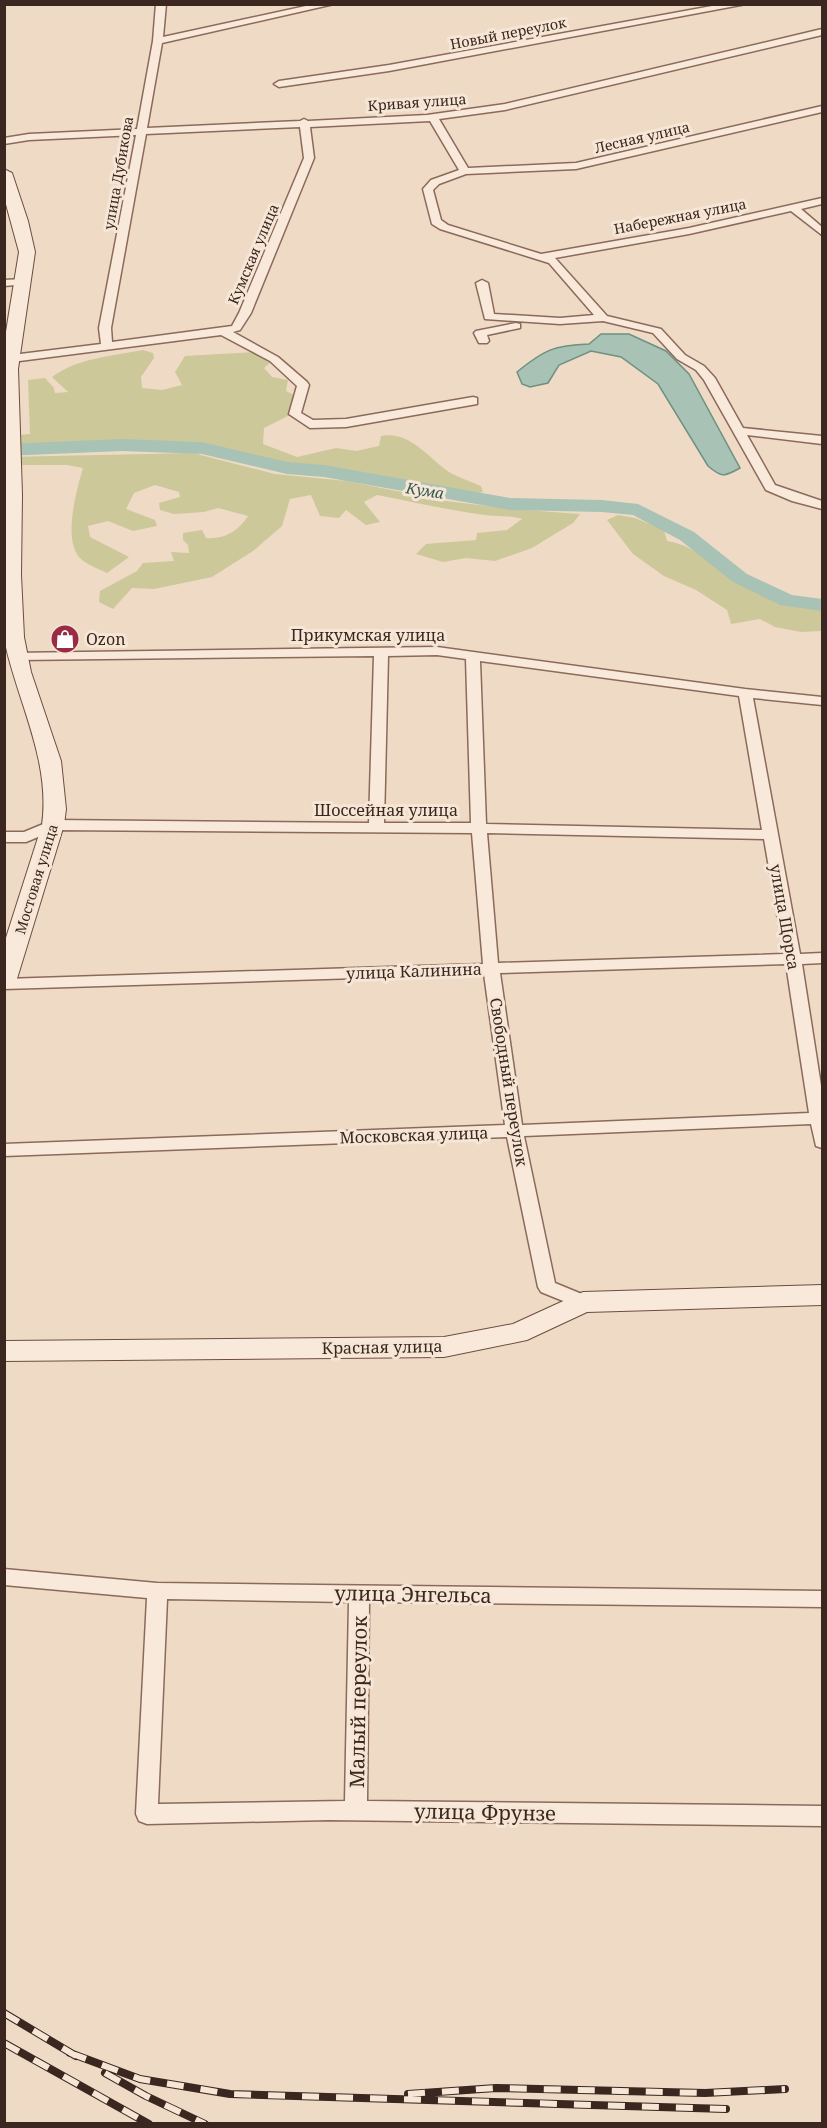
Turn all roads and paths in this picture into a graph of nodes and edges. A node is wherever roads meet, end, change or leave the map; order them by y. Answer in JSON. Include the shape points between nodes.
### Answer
{"nodes":[{"id":1,"x":161,"y":4,"type":"edge"},
{"id":2,"x":330,"y":4,"type":"edge"},
{"id":3,"x":742,"y":4,"type":"edge"},
{"id":4,"x":822,"y":32,"type":"edge"},
{"id":5,"x":158,"y":41,"type":"junction"},
{"id":6,"x":279,"y":84,"type":"dead end"},
{"id":7,"x":822,"y":109,"type":"edge"},
{"id":8,"x":434,"y":117,"type":"junction"},
{"id":9,"x":304,"y":122,"type":"junction"},
{"id":10,"x":140,"y":131,"type":"junction"},
{"id":11,"x":4,"y":141,"type":"edge"},
{"id":12,"x":465,"y":171,"type":"junction"},
{"id":13,"x":4,"y":173,"type":"edge"},
{"id":14,"x":822,"y":201,"type":"edge"},
{"id":15,"x":794,"y":208,"type":"junction"},
{"id":16,"x":822,"y":232,"type":"edge"},
{"id":17,"x":542,"y":257,"type":"junction"},
{"id":18,"x":24,"y":282,"type":"junction"},
{"id":19,"x":4,"y":283,"type":"edge"},
{"id":20,"x":482,"y":284,"type":"dead end"},
{"id":21,"x":603,"y":318,"type":"junction"},
{"id":22,"x":584,"y":321,"type":"junction"},
{"id":23,"x":223,"y":331,"type":"junction"},
{"id":24,"x":483,"y":341,"type":"dead end"},
{"id":25,"x":107,"y":346,"type":"junction"},
{"id":26,"x":8,"y":362,"type":"edge"},
{"id":27,"x":473,"y":401,"type":"dead end"},
{"id":28,"x":740,"y":431,"type":"junction"},
{"id":29,"x":822,"y":440,"type":"edge"},
{"id":30,"x":822,"y":506,"type":"edge"},
{"id":31,"x":381,"y":652,"type":"junction"},
{"id":32,"x":18,"y":656,"type":"junction"},
{"id":33,"x":473,"y":656,"type":"junction"},
{"id":34,"x":745,"y":693,"type":"junction"},
{"id":35,"x":822,"y":701,"type":"edge"},
{"id":36,"x":53,"y":825,"type":"junction"},
{"id":37,"x":478,"y":828,"type":"junction"},
{"id":38,"x":376,"y":829,"type":"junction"},
{"id":39,"x":770,"y":835,"type":"junction"},
{"id":40,"x":4,"y":837,"type":"edge"},
{"id":41,"x":822,"y":958,"type":"edge"},
{"id":42,"x":793,"y":959,"type":"junction"},
{"id":43,"x":491,"y":969,"type":"junction"},
{"id":44,"x":4,"y":983,"type":"edge"},
{"id":45,"x":820,"y":1118,"type":"edge"},
{"id":46,"x":514,"y":1131,"type":"junction"},
{"id":47,"x":822,"y":1142,"type":"edge"},
{"id":48,"x":4,"y":1150,"type":"edge"},
{"id":49,"x":822,"y":1295,"type":"edge"},
{"id":50,"x":583,"y":1302,"type":"junction"},
{"id":51,"x":4,"y":1350,"type":"edge"},
{"id":52,"x":4,"y":1577,"type":"edge"},
{"id":53,"x":157,"y":1591,"type":"junction"},
{"id":54,"x":359,"y":1593,"type":"junction"},
{"id":55,"x":822,"y":1599,"type":"edge"},
{"id":56,"x":356,"y":1811,"type":"junction"},
{"id":57,"x":822,"y":1816,"type":"edge"}],
"edges":[{"from":1,"to":5,"type":"street","name":"улица Дубикова"},
{"from":2,"to":5,"type":"street"},
{"from":3,"to":6,"type":"street","name":"Новый переулок"},
{"from":4,"to":8,"type":"street","name":"Кривая улица","via":[[505,107]]},
{"from":5,"to":10,"type":"street","name":"улица Дубикова"},
{"from":7,"to":12,"type":"street","name":"Лесная улица","via":[[576,166]]},
{"from":8,"to":9,"type":"street","name":"Кривая улица"},
{"from":8,"to":12,"type":"street"},
{"from":9,"to":10,"type":"street","name":"Кривая улица"},
{"from":9,"to":23,"type":"street","name":"Кумская улица","via":[[309,158],[245,313],[236,328]]},
{"from":10,"to":11,"type":"street","name":"Кривая улица"},
{"from":10,"to":25,"type":"street","name":"улица Дубикова","via":[[105,328]]},
{"from":12,"to":17,"type":"street","name":"Лесная улица","via":[[435,182],[428,189],[436,222]]},
{"from":13,"to":18,"type":"main road","name":"Мостовая улица","via":[[27,252]]},
{"from":14,"to":15,"type":"street","name":"Набережная улица"},
{"from":15,"to":16,"type":"street"},
{"from":15,"to":17,"type":"street","name":"Набережная улица"},
{"from":17,"to":21,"type":"street","via":[[553,261]]},
{"from":18,"to":19,"type":"street"},
{"from":18,"to":26,"type":"main road","name":"Мостовая улица"},
{"from":20,"to":22,"type":"street","via":[[489,317]]},
{"from":21,"to":22,"type":"street"},
{"from":21,"to":28,"type":"street","via":[[661,333],[681,357],[709,378]]},
{"from":22,"to":24,"type":"street","via":[[574,327],[507,327],[480,333]]},
{"from":23,"to":25,"type":"street"},
{"from":23,"to":27,"type":"street","via":[[274,359],[303,385],[295,414],[310,424],[346,423]]},
{"from":25,"to":26,"type":"street"},
{"from":26,"to":32,"type":"main road","name":"Мостовая улица","via":[[13,495],[11,574]]},
{"from":28,"to":29,"type":"street"},
{"from":28,"to":30,"type":"street","via":[[770,487]]},
{"from":31,"to":32,"type":"street","name":"Прикумская улица"},
{"from":31,"to":33,"type":"street","name":"Прикумская улица","via":[[437,651]]},
{"from":31,"to":38,"type":"street"},
{"from":32,"to":36,"type":"main road","name":"Мостовая улица","via":[[51,761]]},
{"from":33,"to":34,"type":"street","name":"Прикумская улица"},
{"from":33,"to":37,"type":"street","name":"Свободный переулок"},
{"from":34,"to":35,"type":"street","name":"Прикумская улица"},
{"from":34,"to":39,"type":"street","name":"улица Щорса"},
{"from":36,"to":38,"type":"street","name":"Шоссейная улица"},
{"from":36,"to":40,"type":"street","name":"Шоссейная улица","via":[[26,837]]},
{"from":36,"to":44,"type":"main road","name":"Мостовая улица"},
{"from":37,"to":38,"type":"street","name":"Шоссейная улица"},
{"from":37,"to":39,"type":"street","name":"Шоссейная улица"},
{"from":37,"to":43,"type":"street","name":"Свободный переулок"},
{"from":39,"to":42,"type":"street","name":"улица Щорса"},
{"from":41,"to":42,"type":"street","name":"улица Калинина"},
{"from":42,"to":43,"type":"street","name":"улица Калинина"},
{"from":42,"to":45,"type":"street","name":"улица Щорса"},
{"from":43,"to":44,"type":"street","name":"улица Калинина"},
{"from":43,"to":46,"type":"street","name":"Свободный переулок"},
{"from":45,"to":46,"type":"street","name":"Московская улица"},
{"from":45,"to":47,"type":"street","name":"улица Щорса"},
{"from":46,"to":48,"type":"street","name":"Московская улица"},
{"from":46,"to":50,"type":"street","name":"Свободный переулок","via":[[547,1287]]},
{"from":49,"to":50,"type":"main road","name":"Красная улица"},
{"from":50,"to":51,"type":"main road","name":"Красная улица","via":[[518,1333],[444,1347]]},
{"from":52,"to":53,"type":"street","name":"улица Энгельса"},
{"from":53,"to":54,"type":"street","name":"улица Энгельса"},
{"from":53,"to":56,"type":"street","name":"улица Фрунзе","via":[[147,1814]]},
{"from":54,"to":55,"type":"street","name":"улица Энгельса"},
{"from":54,"to":56,"type":"street","name":"Малый переулок"},
{"from":56,"to":57,"type":"street","name":"улица Фрунзе"}]}
